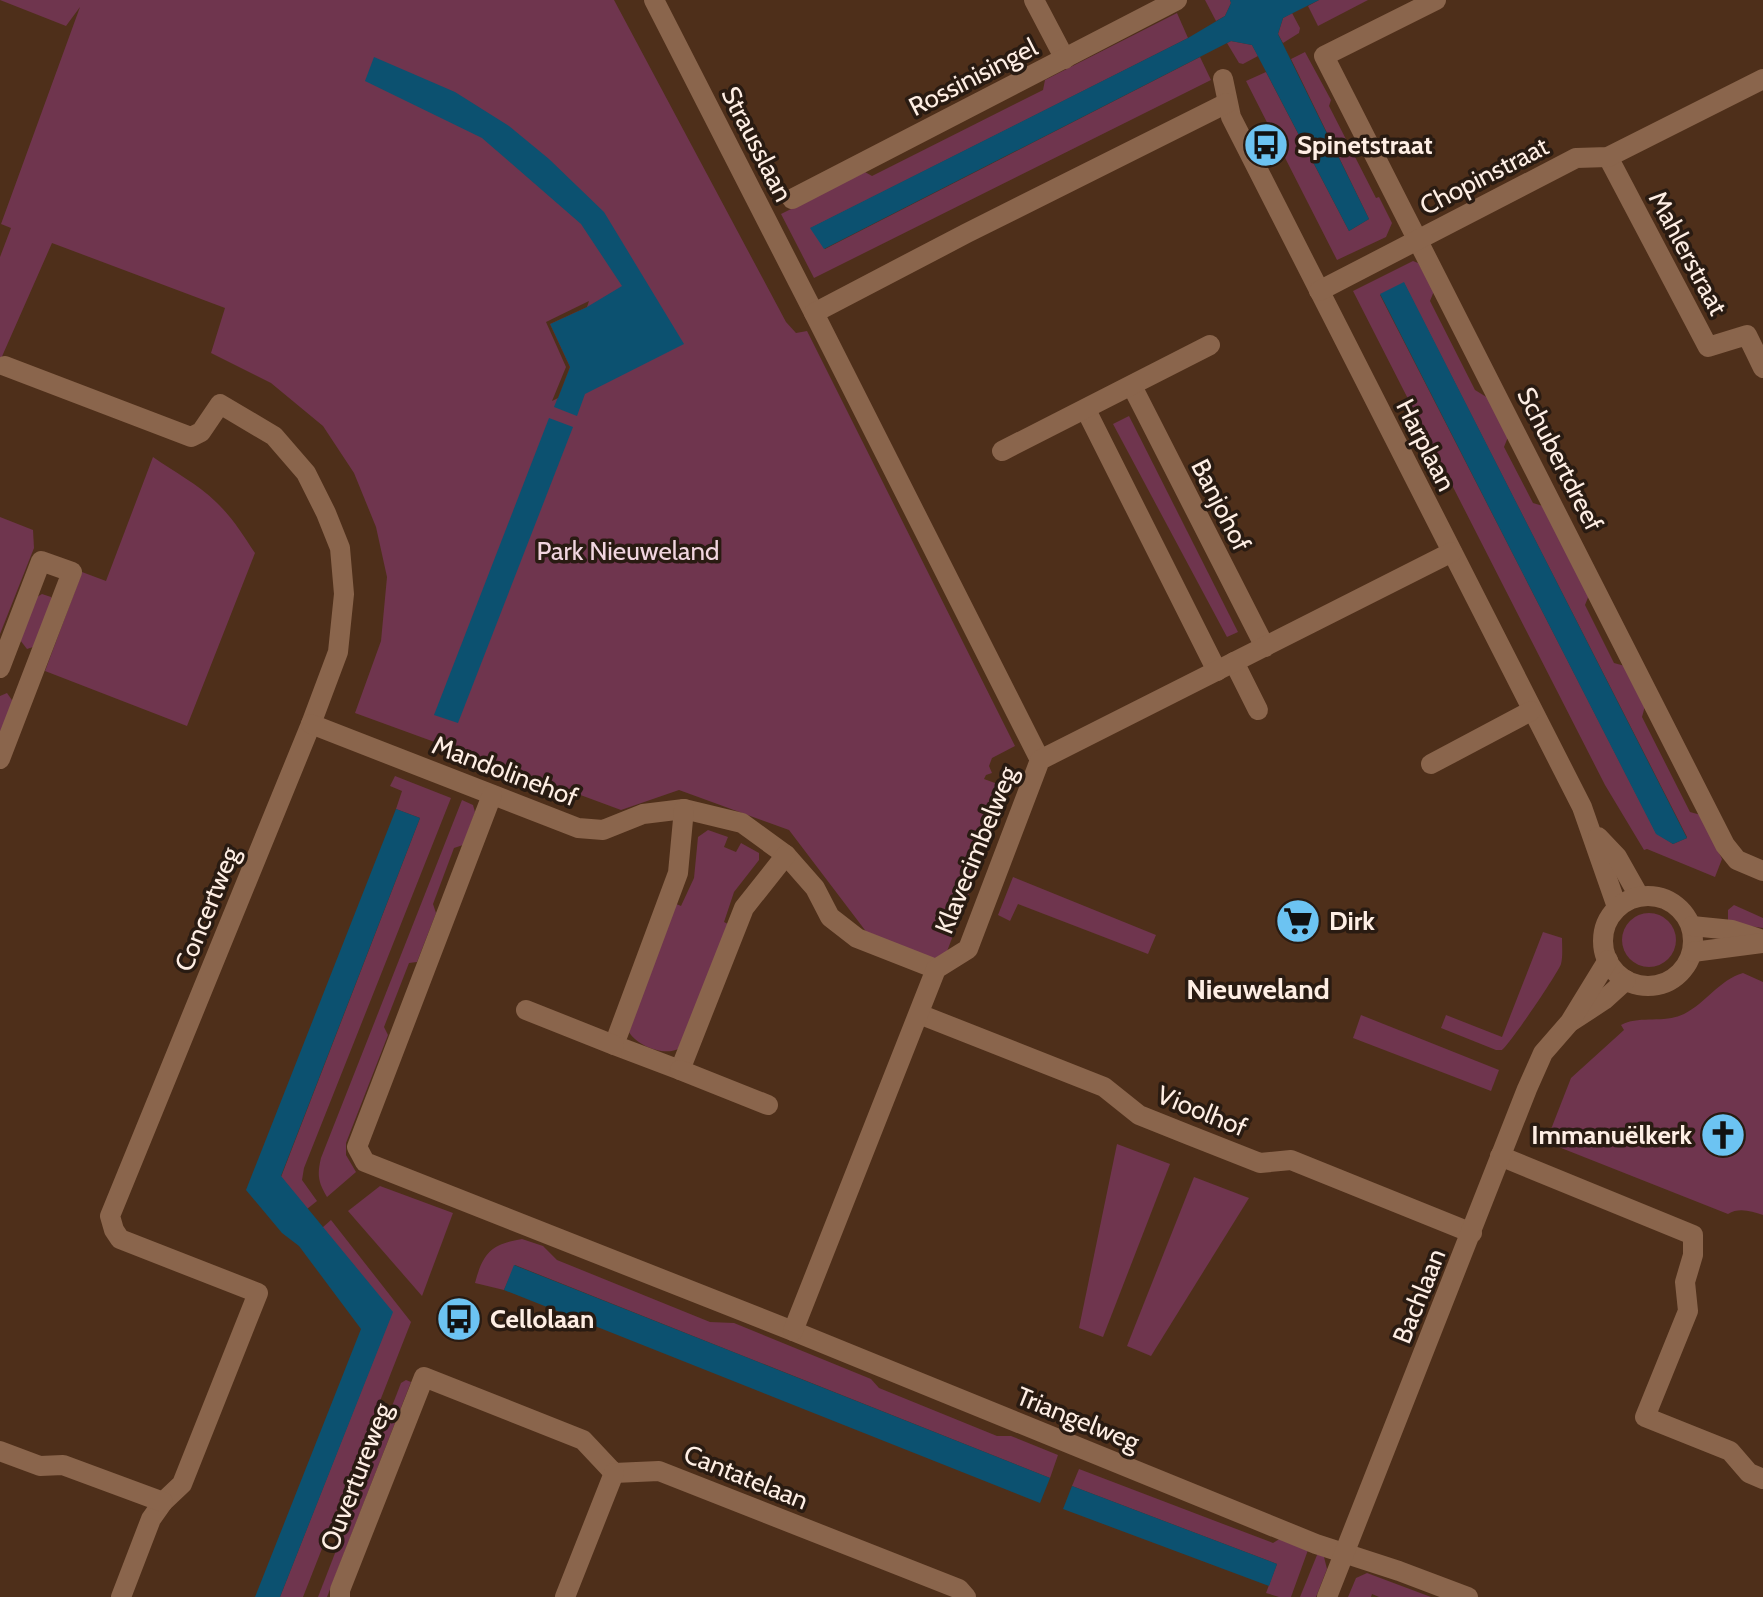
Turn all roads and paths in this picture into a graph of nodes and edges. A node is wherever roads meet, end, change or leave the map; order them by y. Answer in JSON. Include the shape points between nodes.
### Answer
{"nodes":[{"id":1,"x":654,"y":0,"type":"edge"},
{"id":2,"x":1034,"y":0,"type":"edge"},
{"id":3,"x":1177,"y":0,"type":"edge"},
{"id":4,"x":1436,"y":0,"type":"edge"},
{"id":5,"x":1065,"y":59,"type":"junction"},
{"id":6,"x":1223,"y":79,"type":"dead end"},
{"id":7,"x":1763,"y":79,"type":"edge"},
{"id":8,"x":1227,"y":103,"type":"junction"},
{"id":9,"x":1608,"y":157,"type":"junction"},
{"id":10,"x":792,"y":199,"type":"dead end"},
{"id":11,"x":1417,"y":240,"type":"junction"},
{"id":12,"x":1319,"y":291,"type":"junction"},
{"id":13,"x":814,"y":313,"type":"junction"},
{"id":14,"x":1755,"y":331,"type":"edge"},
{"id":15,"x":1210,"y":345,"type":"dead end"},
{"id":16,"x":5,"y":366,"type":"dead end"},
{"id":17,"x":1763,"y":368,"type":"edge"},
{"id":18,"x":1132,"y":386,"type":"junction"},
{"id":19,"x":1086,"y":410,"type":"junction"},
{"id":20,"x":1002,"y":451,"type":"dead end"},
{"id":21,"x":1452,"y":552,"type":"junction"},
{"id":22,"x":1265,"y":647,"type":"junction"},
{"id":23,"x":1225,"y":667,"type":"junction"},
{"id":24,"x":0,"y":668,"type":"edge"},
{"id":25,"x":1258,"y":710,"type":"dead end"},
{"id":26,"x":1531,"y":711,"type":"junction"},
{"id":27,"x":311,"y":724,"type":"junction"},
{"id":28,"x":0,"y":759,"type":"edge"},
{"id":29,"x":1040,"y":760,"type":"junction"},
{"id":30,"x":1431,"y":764,"type":"dead end"},
{"id":31,"x":492,"y":795,"type":"junction"},
{"id":32,"x":684,"y":809,"type":"junction"},
{"id":33,"x":1592,"y":831,"type":"junction"},
{"id":34,"x":786,"y":855,"type":"junction"},
{"id":35,"x":1763,"y":871,"type":"edge"},
{"id":36,"x":1639,"y":896,"type":"junction"},
{"id":37,"x":1617,"y":907,"type":"junction"},
{"id":38,"x":1692,"y":926,"type":"junction"},
{"id":39,"x":1763,"y":941,"type":"edge"},
{"id":40,"x":1693,"y":952,"type":"junction"},
{"id":41,"x":1608,"y":960,"type":"junction"},
{"id":42,"x":936,"y":969,"type":"junction"},
{"id":43,"x":1626,"y":980,"type":"junction"},
{"id":44,"x":526,"y":1010,"type":"dead end"},
{"id":45,"x":919,"y":1014,"type":"junction"},
{"id":46,"x":1570,"y":1022,"type":"junction"},
{"id":47,"x":614,"y":1045,"type":"junction"},
{"id":48,"x":680,"y":1070,"type":"junction"},
{"id":49,"x":768,"y":1105,"type":"dead end"},
{"id":50,"x":1500,"y":1156,"type":"junction"},
{"id":51,"x":1472,"y":1233,"type":"junction"},
{"id":52,"x":793,"y":1331,"type":"junction"},
{"id":53,"x":0,"y":1451,"type":"edge"},
{"id":54,"x":614,"y":1473,"type":"junction"},
{"id":55,"x":1763,"y":1479,"type":"edge"},
{"id":56,"x":163,"y":1502,"type":"junction"},
{"id":57,"x":1344,"y":1554,"type":"junction"},
{"id":58,"x":121,"y":1597,"type":"edge"},
{"id":59,"x":340,"y":1597,"type":"edge"},
{"id":60,"x":565,"y":1597,"type":"edge"},
{"id":61,"x":966,"y":1597,"type":"edge"},
{"id":62,"x":1327,"y":1597,"type":"edge"},
{"id":63,"x":1468,"y":1597,"type":"edge"}],
"edges":[{"from":1,"to":13,"type":"street","name":"Strausslaan"},
{"from":2,"to":5,"type":"street"},
{"from":3,"to":5,"type":"street","name":"Rossinisingel"},
{"from":4,"to":11,"type":"street","name":"Schubertdreef","via":[[1324,56]]},
{"from":5,"to":10,"type":"street","name":"Rossinisingel"},
{"from":6,"to":8,"type":"street","name":"Harplaan"},
{"from":7,"to":9,"type":"street","name":"Chopinstraat"},
{"from":8,"to":12,"type":"street","name":"Harplaan"},
{"from":8,"to":13,"type":"street"},
{"from":9,"to":11,"type":"street","name":"Chopinstraat","via":[[1576,158]]},
{"from":9,"to":14,"type":"street","name":"Mahlerstraat","via":[[1708,347]]},
{"from":11,"to":12,"type":"street","name":"Chopinstraat"},
{"from":11,"to":35,"type":"street","name":"Schubertdreef","via":[[1725,845],[1737,860]]},
{"from":12,"to":21,"type":"street","name":"Harplaan"},
{"from":13,"to":29,"type":"street"},
{"from":14,"to":17,"type":"street","name":"Mahlerstraat"},
{"from":15,"to":18,"type":"street"},
{"from":16,"to":27,"type":"street","name":"Concertweg","via":[[191,437],[201,432],[220,404],[274,436],[306,473],[340,548],[344,594],[338,652]]},
{"from":18,"to":19,"type":"street"},
{"from":18,"to":22,"type":"street","name":"Banjohof"},
{"from":19,"to":20,"type":"street"},
{"from":19,"to":23,"type":"street"},
{"from":21,"to":22,"type":"street","name":"Klavecimbelweg"},
{"from":21,"to":26,"type":"street","name":"Harplaan"},
{"from":22,"to":23,"type":"street","name":"Klavecimbelweg"},
{"from":23,"to":25,"type":"street"},
{"from":23,"to":29,"type":"street","name":"Klavecimbelweg"},
{"from":24,"to":28,"type":"street","via":[[41,561],[72,572]]},
{"from":26,"to":30,"type":"street"},
{"from":26,"to":33,"type":"street","name":"Harplaan"},
{"from":27,"to":31,"type":"street","name":"Mandolinehof"},
{"from":27,"to":56,"type":"street","name":"Concertweg","via":[[110,1216],[120,1239],[258,1293],[182,1484]]},
{"from":29,"to":42,"type":"street","name":"Klavecimbelweg","via":[[968,949]]},
{"from":31,"to":32,"type":"street","name":"Mandolinehof","via":[[578,828],[603,830],[643,814]]},
{"from":31,"to":52,"type":"street","via":[[357,1147],[365,1162]]},
{"from":32,"to":34,"type":"street","name":"Mandolinehof","via":[[742,823]]},
{"from":32,"to":47,"type":"street","via":[[678,873]]},
{"from":33,"to":36,"type":"street","name":"Harplaan","via":[[1617,857]]},
{"from":33,"to":37,"type":"street","name":"Harplaan"},
{"from":34,"to":42,"type":"street","name":"Mandolinehof","via":[[815,888],[830,917],[857,938]]},
{"from":34,"to":48,"type":"street","via":[[744,908]]},
{"from":36,"to":37,"type":"street"},
{"from":36,"to":38,"type":"street","via":[[1652,895],[1676,905]]},
{"from":37,"to":41,"type":"street","via":[[1604,932]]},
{"from":38,"to":39,"type":"street","via":[[1732,930]]},
{"from":38,"to":40,"type":"street"},
{"from":39,"to":40,"type":"street"},
{"from":40,"to":43,"type":"street","via":[[1678,975],[1666,982],[1653,986]]},
{"from":41,"to":43,"type":"street"},
{"from":41,"to":46,"type":"street","name":"Bachlaan"},
{"from":42,"to":45,"type":"street","name":"Klavecimbelweg"},
{"from":43,"to":46,"type":"street","name":"Bachlaan"},
{"from":44,"to":47,"type":"street"},
{"from":45,"to":51,"type":"street","name":"Vioolhof","via":[[1104,1087],[1139,1115],[1189,1135],[1260,1163],[1291,1160]]},
{"from":45,"to":52,"type":"street","name":"Klavecimbelweg"},
{"from":46,"to":50,"type":"street","name":"Bachlaan","via":[[1543,1053]]},
{"from":47,"to":48,"type":"street"},
{"from":48,"to":49,"type":"street"},
{"from":50,"to":51,"type":"street","name":"Bachlaan"},
{"from":50,"to":55,"type":"street","via":[[1693,1235],[1685,1282],[1688,1311],[1645,1417],[1730,1451],[1749,1473]]},
{"from":51,"to":57,"type":"street","name":"Bachlaan"},
{"from":52,"to":57,"type":"street","name":"Triangelweg"},
{"from":53,"to":56,"type":"street","via":[[40,1466],[63,1465]]},
{"from":54,"to":59,"type":"street","name":"Ouvertureweg","via":[[583,1440],[424,1377]]},
{"from":54,"to":60,"type":"street"},
{"from":54,"to":61,"type":"street","name":"Cantatelaan","via":[[659,1471],[959,1589]]},
{"from":56,"to":58,"type":"street","name":"Concertweg","via":[[151,1519]]},
{"from":57,"to":62,"type":"street","name":"Bachlaan"},
{"from":57,"to":63,"type":"street","name":"Triangelweg"}]}
